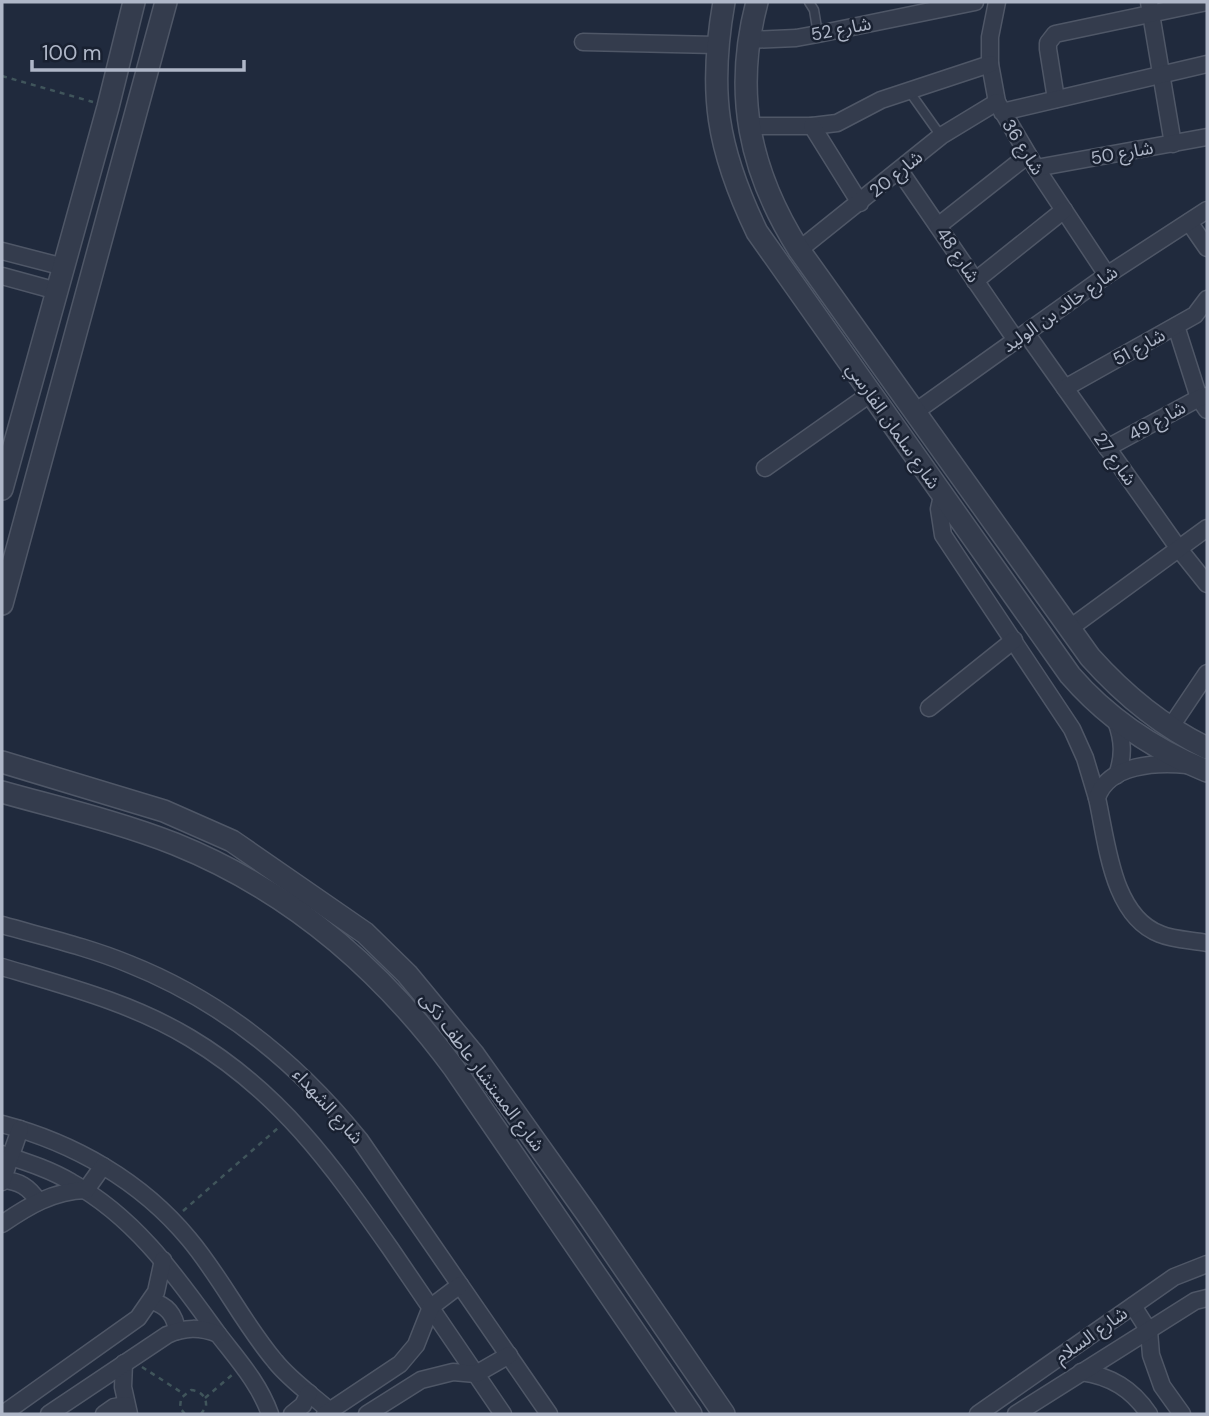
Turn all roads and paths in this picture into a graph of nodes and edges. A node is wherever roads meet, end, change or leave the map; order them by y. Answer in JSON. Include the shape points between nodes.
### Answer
{"nodes":[{"id":1,"x":124,"y":2,"type":"edge"},
{"id":2,"x":134,"y":2,"type":"edge"},
{"id":3,"x":166,"y":2,"type":"edge"},
{"id":4,"x":724,"y":2,"type":"edge"},
{"id":5,"x":757,"y":2,"type":"edge"},
{"id":6,"x":808,"y":2,"type":"edge"},
{"id":7,"x":975,"y":2,"type":"edge"},
{"id":8,"x":997,"y":2,"type":"edge"},
{"id":9,"x":1207,"y":2,"type":"edge"},
{"id":10,"x":1150,"y":8,"type":"edge"},
{"id":11,"x":128,"y":25,"type":"junction"},
{"id":12,"x":818,"y":34,"type":"junction"},
{"id":13,"x":748,"y":40,"type":"junction"},
{"id":14,"x":583,"y":42,"type":"dead end"},
{"id":15,"x":716,"y":45,"type":"junction"},
{"id":16,"x":990,"y":64,"type":"junction"},
{"id":17,"x":1207,"y":64,"type":"edge"},
{"id":18,"x":1161,"y":75,"type":"junction"},
{"id":19,"x":2,"y":76,"type":"edge"},
{"id":20,"x":909,"y":91,"type":"junction"},
{"id":21,"x":1056,"y":99,"type":"junction"},
{"id":22,"x":108,"y":107,"type":"junction"},
{"id":23,"x":999,"y":107,"type":"junction"},
{"id":24,"x":749,"y":125,"type":"junction"},
{"id":25,"x":813,"y":126,"type":"junction"},
{"id":26,"x":941,"y":136,"type":"junction"},
{"id":27,"x":1207,"y":137,"type":"edge"},
{"id":28,"x":1173,"y":144,"type":"junction"},
{"id":29,"x":1032,"y":162,"type":"junction"},
{"id":30,"x":900,"y":171,"type":"junction"},
{"id":31,"x":859,"y":203,"type":"junction"},
{"id":32,"x":1064,"y":210,"type":"junction"},
{"id":33,"x":1207,"y":210,"type":"edge"},
{"id":34,"x":1189,"y":222,"type":"junction"},
{"id":35,"x":938,"y":226,"type":"junction"},
{"id":36,"x":1207,"y":248,"type":"edge"},
{"id":37,"x":799,"y":250,"type":"junction"},
{"id":38,"x":2,"y":251,"type":"edge"},
{"id":39,"x":64,"y":267,"type":"junction"},
{"id":40,"x":1107,"y":275,"type":"junction"},
{"id":41,"x":2,"y":276,"type":"edge"},
{"id":42,"x":975,"y":281,"type":"junction"},
{"id":43,"x":57,"y":291,"type":"junction"},
{"id":44,"x":1207,"y":299,"type":"edge"},
{"id":45,"x":1176,"y":326,"type":"junction"},
{"id":46,"x":1021,"y":336,"type":"junction"},
{"id":47,"x":1065,"y":388,"type":"junction"},
{"id":48,"x":870,"y":394,"type":"junction"},
{"id":49,"x":1205,"y":401,"type":"edge"},
{"id":50,"x":915,"y":412,"type":"junction"},
{"id":51,"x":1107,"y":448,"type":"junction"},
{"id":52,"x":765,"y":468,"type":"dead end"},
{"id":53,"x":2,"y":489,"type":"edge"},
{"id":54,"x":942,"y":496,"type":"junction"},
{"id":55,"x":1207,"y":528,"type":"edge"},
{"id":56,"x":1179,"y":549,"type":"junction"},
{"id":57,"x":1207,"y":584,"type":"edge"},
{"id":58,"x":2,"y":604,"type":"edge"},
{"id":59,"x":1070,"y":628,"type":"junction"},
{"id":60,"x":1014,"y":640,"type":"junction"},
{"id":61,"x":1207,"y":673,"type":"edge"},
{"id":62,"x":929,"y":708,"type":"dead end"},
{"id":63,"x":1116,"y":721,"type":"junction"},
{"id":64,"x":1170,"y":728,"type":"junction"},
{"id":65,"x":1207,"y":748,"type":"edge"},
{"id":66,"x":2,"y":762,"type":"edge"},
{"id":67,"x":1201,"y":768,"type":"edge"},
{"id":68,"x":31,"y":770,"type":"junction"},
{"id":69,"x":1117,"y":775,"type":"junction"},
{"id":70,"x":2,"y":792,"type":"edge"},
{"id":71,"x":23,"y":798,"type":"junction"},
{"id":72,"x":1097,"y":799,"type":"junction"},
{"id":73,"x":2,"y":925,"type":"edge"},
{"id":74,"x":1207,"y":943,"type":"edge"},
{"id":75,"x":2,"y":967,"type":"edge"},
{"id":76,"x":290,"y":1118,"type":"junction"},
{"id":77,"x":2,"y":1124,"type":"edge"},
{"id":78,"x":20,"y":1129,"type":"junction"},
{"id":79,"x":6,"y":1155,"type":"edge"},
{"id":80,"x":103,"y":1166,"type":"junction"},
{"id":81,"x":2,"y":1181,"type":"edge"},
{"id":82,"x":86,"y":1190,"type":"junction"},
{"id":83,"x":38,"y":1201,"type":"junction"},
{"id":84,"x":172,"y":1220,"type":"junction"},
{"id":85,"x":2,"y":1224,"type":"edge"},
{"id":86,"x":163,"y":1260,"type":"junction"},
{"id":87,"x":1207,"y":1264,"type":"edge"},
{"id":88,"x":460,"y":1285,"type":"junction"},
{"id":89,"x":1207,"y":1298,"type":"edge"},
{"id":90,"x":152,"y":1301,"type":"junction"},
{"id":91,"x":1133,"y":1306,"type":"junction"},
{"id":92,"x":430,"y":1307,"type":"junction"},
{"id":93,"x":177,"y":1331,"type":"junction"},
{"id":94,"x":1149,"y":1331,"type":"junction"},
{"id":95,"x":218,"y":1334,"type":"junction"},
{"id":96,"x":509,"y":1355,"type":"junction"},
{"id":97,"x":127,"y":1361,"type":"junction"},
{"id":98,"x":243,"y":1366,"type":"junction"},
{"id":99,"x":691,"y":1366,"type":"junction"},
{"id":100,"x":1081,"y":1372,"type":"junction"},
{"id":101,"x":475,"y":1374,"type":"junction"},
{"id":102,"x":1158,"y":1376,"type":"junction"},
{"id":103,"x":668,"y":1380,"type":"junction"},
{"id":104,"x":309,"y":1393,"type":"junction"},
{"id":105,"x":1131,"y":1393,"type":"junction"},
{"id":106,"x":184,"y":1394,"type":"junction"},
{"id":107,"x":205,"y":1398,"type":"junction"},
{"id":108,"x":128,"y":1410,"type":"edge"},
{"id":109,"x":328,"y":1413,"type":"edge"},
{"id":110,"x":3,"y":1414,"type":"edge"},
{"id":111,"x":50,"y":1414,"type":"edge"},
{"id":112,"x":104,"y":1414,"type":"edge"},
{"id":113,"x":184,"y":1414,"type":"edge"},
{"id":114,"x":201,"y":1414,"type":"edge"},
{"id":115,"x":270,"y":1414,"type":"edge"},
{"id":116,"x":292,"y":1414,"type":"edge"},
{"id":117,"x":367,"y":1414,"type":"edge"},
{"id":118,"x":503,"y":1414,"type":"edge"},
{"id":119,"x":550,"y":1414,"type":"edge"},
{"id":120,"x":691,"y":1414,"type":"edge"},
{"id":121,"x":724,"y":1414,"type":"edge"},
{"id":122,"x":978,"y":1414,"type":"edge"},
{"id":123,"x":1016,"y":1414,"type":"edge"},
{"id":124,"x":1149,"y":1414,"type":"edge"},
{"id":125,"x":1182,"y":1414,"type":"edge"}],
"edges":[{"from":1,"to":11,"type":"street"},
{"from":2,"to":11,"type":"street"},
{"from":3,"to":58,"type":"street"},
{"from":4,"to":15,"type":"street","name":"شارع سلمان الفارسي"},
{"from":5,"to":13,"type":"street","name":"شارع سلمان الفارسي"},
{"from":6,"to":12,"type":"lane","via":[[814,9]]},
{"from":7,"to":12,"type":"street","name":"شارع 52"},
{"from":8,"to":16,"type":"street","name":"شارع 36"},
{"from":9,"to":10,"type":"street"},
{"from":10,"to":18,"type":"street"},
{"from":10,"to":21,"type":"street","via":[[1055,34],[1048,49]]},
{"from":11,"to":22,"type":"street"},
{"from":12,"to":13,"type":"street","name":"شارع 52"},
{"from":13,"to":24,"type":"street","name":"شارع سلمان الفارسي"},
{"from":14,"to":15,"type":"street"},
{"from":15,"to":48,"type":"street","name":"شارع سلمان الفارسي","via":[[718,118],[740,196],[757,233]]},
{"from":16,"to":20,"type":"street"},
{"from":16,"to":23,"type":"street","name":"شارع 36"},
{"from":17,"to":18,"type":"street","name":"شارع 20"},
{"from":18,"to":21,"type":"street","name":"شارع 20"},
{"from":18,"to":28,"type":"street"},
{"from":19,"to":22,"type":"path"},
{"from":20,"to":25,"type":"street","via":[[837,122]]},
{"from":20,"to":26,"type":"lane"},
{"from":21,"to":23,"type":"street","name":"شارع 20"},
{"from":22,"to":39,"type":"street"},
{"from":23,"to":26,"type":"street","name":"شارع 20"},
{"from":23,"to":29,"type":"street","name":"شارع 36"},
{"from":24,"to":25,"type":"street"},
{"from":24,"to":37,"type":"street","name":"شارع سلمان الفارسي","via":[[767,192]]},
{"from":25,"to":31,"type":"street"},
{"from":26,"to":30,"type":"street","name":"شارع 20"},
{"from":27,"to":28,"type":"street","name":"شارع 50"},
{"from":28,"to":29,"type":"street","name":"شارع 50"},
{"from":29,"to":32,"type":"street","name":"شارع 36"},
{"from":29,"to":35,"type":"street"},
{"from":30,"to":31,"type":"street","name":"شارع 20"},
{"from":30,"to":35,"type":"street","name":"شارع 48"},
{"from":31,"to":37,"type":"street","name":"شارع 20"},
{"from":32,"to":40,"type":"street","name":"شارع 36"},
{"from":32,"to":42,"type":"street"},
{"from":33,"to":34,"type":"street","name":"شارع خالد بن الوليد"},
{"from":34,"to":36,"type":"street"},
{"from":34,"to":40,"type":"street","name":"شارع خالد بن الوليد"},
{"from":35,"to":42,"type":"street","name":"شارع 48"},
{"from":37,"to":50,"type":"street","name":"شارع سلمان الفارسي"},
{"from":38,"to":39,"type":"street"},
{"from":39,"to":43,"type":"street"},
{"from":40,"to":46,"type":"street","name":"شارع خالد بن الوليد"},
{"from":41,"to":43,"type":"street"},
{"from":42,"to":46,"type":"street","name":"شارع 48"},
{"from":43,"to":53,"type":"street"},
{"from":44,"to":45,"type":"street","name":"شارع 51","via":[[1195,315]]},
{"from":45,"to":47,"type":"street","name":"شارع 51"},
{"from":45,"to":49,"type":"street"},
{"from":46,"to":47,"type":"street","name":"شارع 27"},
{"from":46,"to":50,"type":"street","name":"شارع خالد بن الوليد"},
{"from":47,"to":51,"type":"street","name":"شارع 27"},
{"from":48,"to":52,"type":"street"},
{"from":48,"to":54,"type":"street","name":"شارع سلمان الفارسي"},
{"from":49,"to":51,"type":"street","name":"شارع 49"},
{"from":50,"to":59,"type":"street","name":"شارع سلمان الفارسي"},
{"from":51,"to":56,"type":"street","name":"شارع 27"},
{"from":54,"to":60,"type":"street","via":[[943,535]]},
{"from":54,"to":63,"type":"street","name":"شارع سلمان الفارسي","via":[[1070,675]]},
{"from":55,"to":56,"type":"street"},
{"from":56,"to":57,"type":"street","name":"شارع 27"},
{"from":56,"to":59,"type":"street"},
{"from":59,"to":64,"type":"street","name":"شارع سلمان الفارسي","via":[[1114,684]]},
{"from":60,"to":62,"type":"street"},
{"from":60,"to":72,"type":"street","via":[[1072,729]]},
{"from":61,"to":64,"type":"street"},
{"from":63,"to":67,"type":"street","name":"شارع سلمان الفارسي"},
{"from":63,"to":69,"type":"street","via":[[1123,753]]},
{"from":64,"to":65,"type":"street","name":"شارع سلمان الفارسي"},
{"from":66,"to":68,"type":"street","name":"شارع المستشار عاطف ذكى"},
{"from":67,"to":69,"type":"street","via":[[1143,766]]},
{"from":68,"to":71,"type":"street"},
{"from":68,"to":99,"type":"street","name":"شارع المستشار عاطف ذكى","via":[[164,811],[232,841],[365,933],[407,974],[474,1055]]},
{"from":69,"to":72,"type":"street","via":[[1100,788]]},
{"from":70,"to":71,"type":"street","name":"شارع المستشار عاطف ذكى"},
{"from":71,"to":103,"type":"street","name":"شارع المستشار عاطف ذكى","via":[[146,833],[206,858],[292,907],[360,962],[448,1060]]},
{"from":72,"to":74,"type":"street","via":[[1119,892],[1128,910],[1142,925],[1160,934]]},
{"from":73,"to":88,"type":"street","name":"شارع الشهداء","via":[[153,974],[201,999],[267,1044],[326,1099],[360,1140]]},
{"from":75,"to":76,"type":"street","name":"شارع الشهداء","via":[[102,997],[161,1022],[242,1074]]},
{"from":76,"to":84,"type":"path"},
{"from":76,"to":92,"type":"street","name":"شارع الشهداء","via":[[331,1164]]},
{"from":77,"to":78,"type":"street"},
{"from":78,"to":79,"type":"street"},
{"from":78,"to":80,"type":"street"},
{"from":79,"to":81,"type":"street"},
{"from":79,"to":82,"type":"street"},
{"from":80,"to":82,"type":"street"},
{"from":80,"to":84,"type":"street","via":[[133,1185]]},
{"from":81,"to":83,"type":"street","via":[[27,1187]]},
{"from":82,"to":83,"type":"street"},
{"from":82,"to":86,"type":"street","via":[[130,1224]]},
{"from":83,"to":85,"type":"street"},
{"from":84,"to":104,"type":"street","via":[[191,1240],[274,1361]]},
{"from":86,"to":90,"type":"street"},
{"from":86,"to":95,"type":"street"},
{"from":87,"to":91,"type":"street","name":"شارع السلام","via":[[1174,1277]]},
{"from":88,"to":92,"type":"street"},
{"from":88,"to":96,"type":"street","name":"شارع الشهداء"},
{"from":89,"to":94,"type":"street","name":"شارع السلام"},
{"from":90,"to":93,"type":"street","via":[[169,1310]]},
{"from":90,"to":110,"type":"street","via":[[138,1318]]},
{"from":91,"to":94,"type":"street"},
{"from":91,"to":122,"type":"street","name":"شارع السلام"},
{"from":92,"to":101,"type":"street","name":"شارع الشهداء"},
{"from":92,"to":109,"type":"street","via":[[409,1355]]},
{"from":93,"to":95,"type":"street","via":[[198,1328]]},
{"from":93,"to":97,"type":"street"},
{"from":94,"to":100,"type":"street","name":"شارع السلام"},
{"from":94,"to":102,"type":"street"},
{"from":95,"to":98,"type":"street"},
{"from":96,"to":101,"type":"street"},
{"from":96,"to":119,"type":"street","name":"شارع الشهداء"},
{"from":97,"to":106,"type":"path"},
{"from":97,"to":108,"type":"street","via":[[123,1387]]},
{"from":97,"to":111,"type":"street"},
{"from":98,"to":107,"type":"path"},
{"from":98,"to":115,"type":"street","via":[[259,1387]]},
{"from":99,"to":103,"type":"street"},
{"from":99,"to":121,"type":"street","name":"شارع المستشار عاطف ذكى"},
{"from":100,"to":105,"type":"street","via":[[1110,1379]]},
{"from":100,"to":123,"type":"street","name":"شارع السلام"},
{"from":101,"to":117,"type":"street","via":[[453,1372],[421,1380]]},
{"from":101,"to":118,"type":"street","name":"شارع الشهداء"},
{"from":102,"to":105,"type":"street"},
{"from":102,"to":125,"type":"street"},
{"from":103,"to":120,"type":"street","name":"شارع المستشار عاطف ذكى"},
{"from":104,"to":109,"type":"street"},
{"from":104,"to":116,"type":"street"},
{"from":105,"to":124,"type":"street"},
{"from":106,"to":107,"type":"path","via":[[195,1391]]},
{"from":106,"to":113,"type":"path","via":[[179,1403]]},
{"from":107,"to":114,"type":"path"},
{"from":108,"to":112,"type":"street","via":[[114,1407]]}]}
